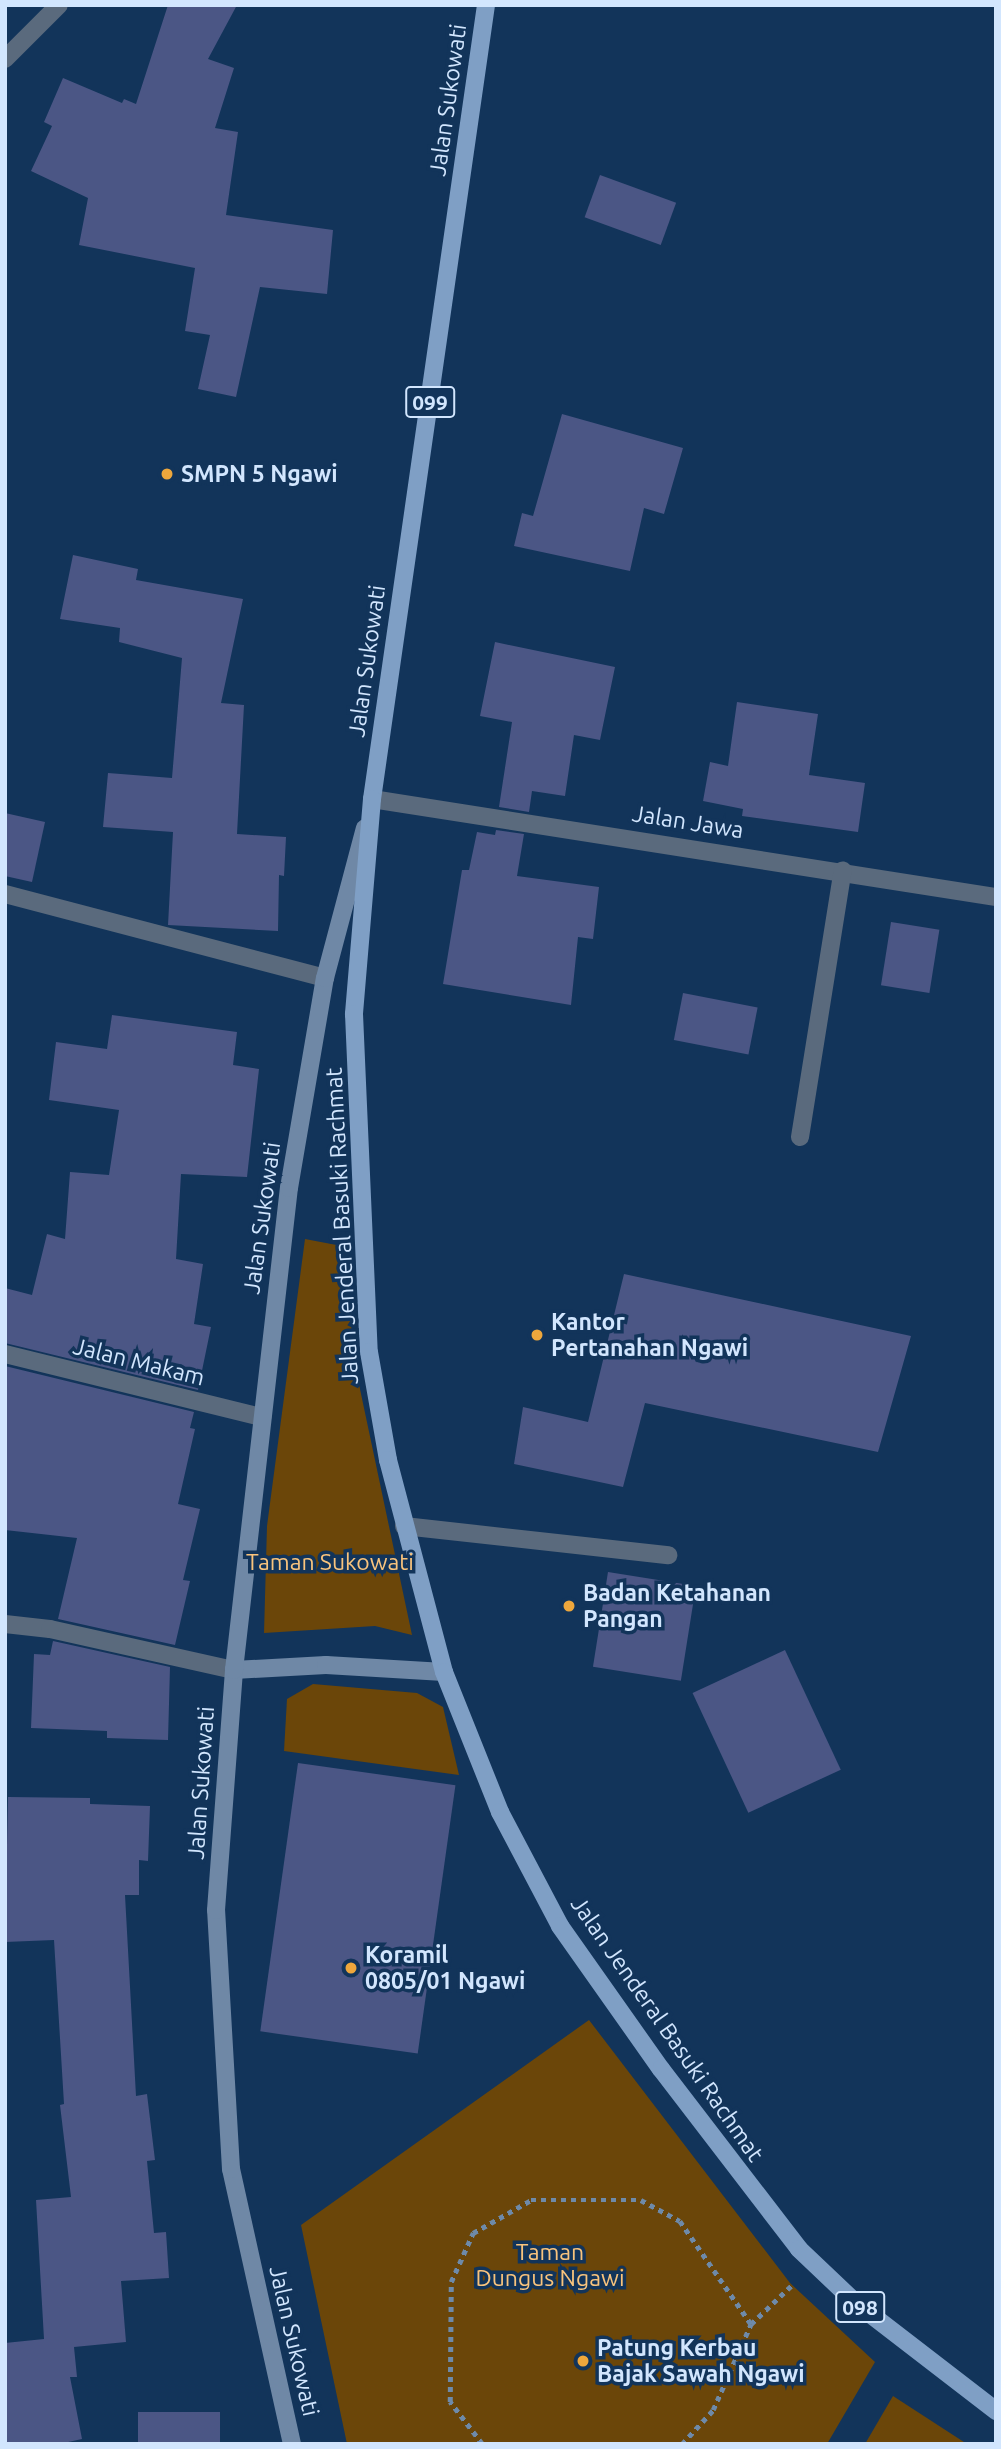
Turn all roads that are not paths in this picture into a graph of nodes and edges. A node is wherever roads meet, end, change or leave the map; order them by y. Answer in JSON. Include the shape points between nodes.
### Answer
{"nodes":[{"id":1,"x":59,"y":5,"type":"edge"},
{"id":2,"x":486,"y":5,"type":"edge"},
{"id":3,"x":5,"y":59,"type":"edge"},
{"id":4,"x":372,"y":799,"type":"junction"},
{"id":5,"x":843,"y":870,"type":"junction"},
{"id":6,"x":5,"y":894,"type":"edge"},
{"id":7,"x":996,"y":897,"type":"edge"},
{"id":8,"x":325,"y":978,"type":"junction"},
{"id":9,"x":800,"y":1136,"type":"dead end"},
{"id":10,"x":5,"y":1354,"type":"edge"},
{"id":11,"x":262,"y":1417,"type":"junction"},
{"id":12,"x":404,"y":1526,"type":"junction"},
{"id":13,"x":668,"y":1555,"type":"dead end"},
{"id":14,"x":5,"y":1624,"type":"edge"},
{"id":15,"x":234,"y":1670,"type":"junction"},
{"id":16,"x":444,"y":1672,"type":"junction"},
{"id":17,"x":996,"y":2411,"type":"edge"},
{"id":18,"x":292,"y":2444,"type":"edge"}],
"edges":[{"from":1,"to":3,"type":"street"},
{"from":2,"to":4,"type":"main road","name":"Jalan Sukowati","number":"099"},
{"from":4,"to":5,"type":"street","name":"Jalan Jawa"},
{"from":4,"to":8,"type":"main road","name":"Jalan Sukowati","number":"099"},
{"from":4,"to":12,"type":"main road","name":"Jalan Jenderal Basuki Rachmat","number":"098","via":[[354,1014],[369,1352]]},
{"from":5,"to":7,"type":"street","name":"Jalan Jawa"},
{"from":5,"to":9,"type":"street"},
{"from":6,"to":8,"type":"street"},
{"from":8,"to":11,"type":"main road","name":"Jalan Sukowati","number":"099","via":[[289,1188]]},
{"from":10,"to":11,"type":"street","name":"Jalan Makam"},
{"from":11,"to":15,"type":"main road","name":"Jalan Sukowati","number":"099"},
{"from":12,"to":13,"type":"street"},
{"from":12,"to":16,"type":"main road","name":"Jalan Jenderal Basuki Rachmat","number":"098"},
{"from":14,"to":15,"type":"street","via":[[50,1629]]},
{"from":15,"to":16,"type":"main road","via":[[326,1665]]},
{"from":15,"to":18,"type":"main road","name":"Jalan Sukowati","number":"099","via":[[216,1910],[231,2169]]},
{"from":16,"to":17,"type":"main road","name":"Jalan Jenderal Basuki Rachmat","number":"098","via":[[500,1812],[561,1926],[744,2182],[815,2264],[856,2303]]}]}
